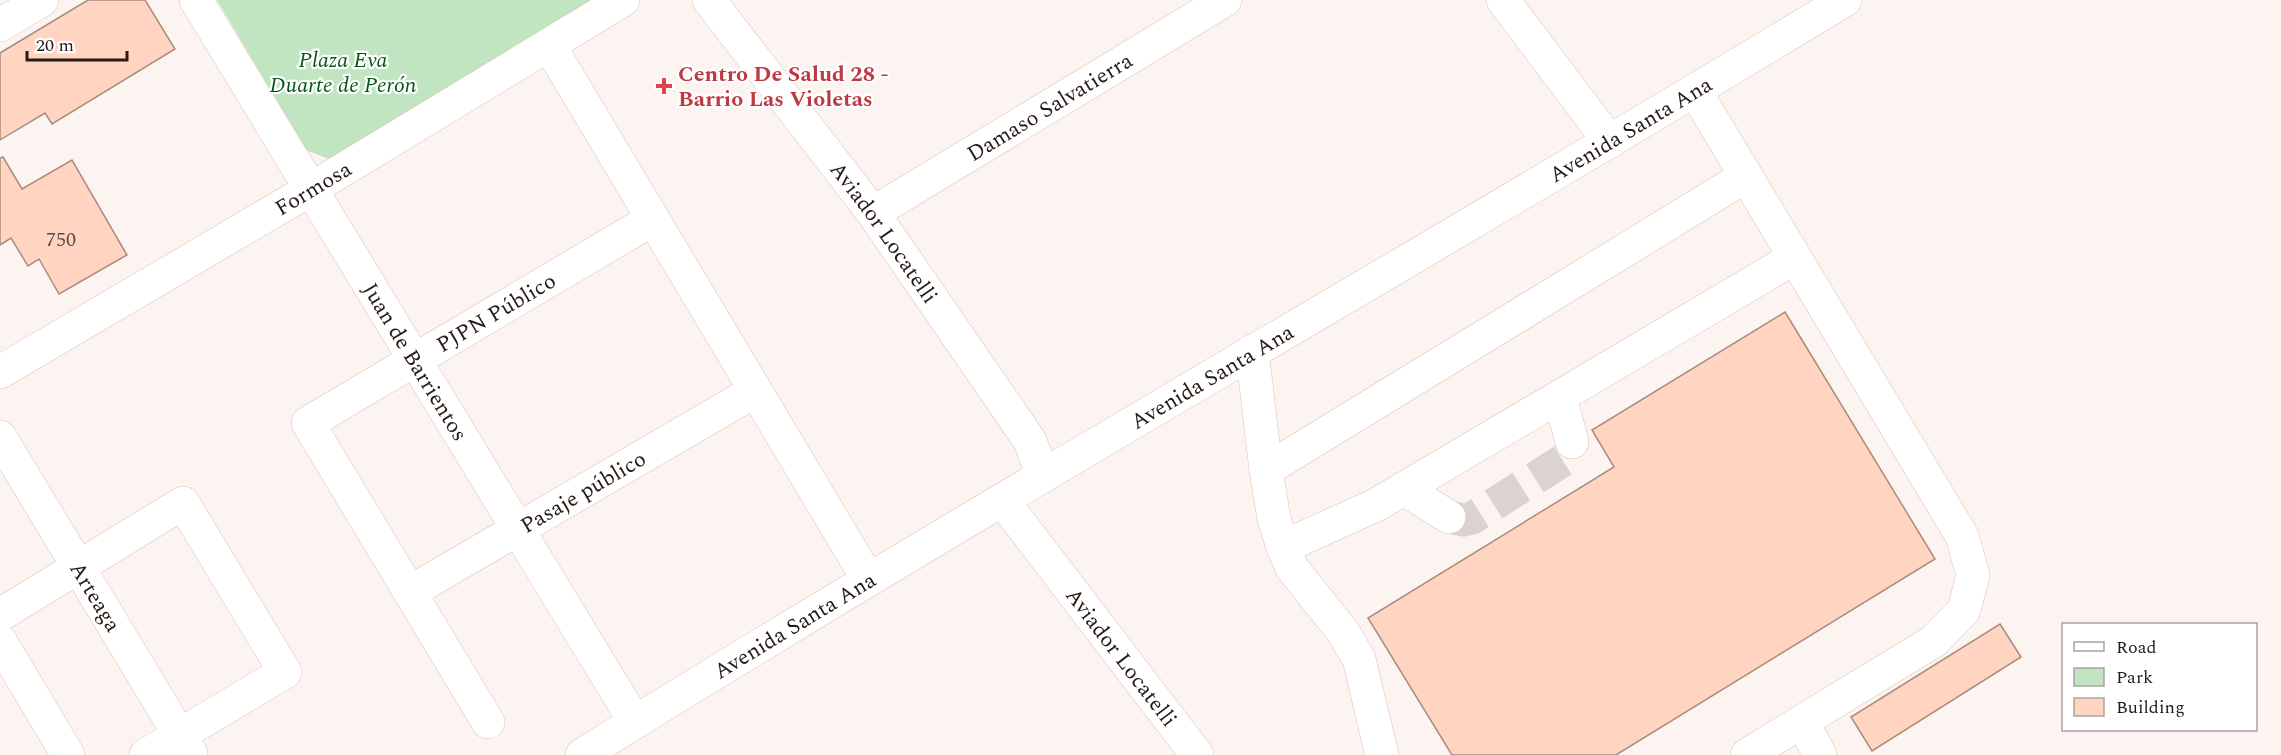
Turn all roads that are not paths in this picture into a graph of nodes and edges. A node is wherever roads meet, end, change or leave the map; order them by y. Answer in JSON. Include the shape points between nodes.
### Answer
{"nodes":[{"id":1,"x":42,"y":0,"type":"edge"},
{"id":2,"x":196,"y":0,"type":"edge"},
{"id":3,"x":623,"y":0,"type":"edge"},
{"id":4,"x":709,"y":0,"type":"edge"},
{"id":5,"x":1225,"y":0,"type":"edge"},
{"id":6,"x":1503,"y":0,"type":"edge"},
{"id":7,"x":1845,"y":0,"type":"edge"},
{"id":8,"x":0,"y":25,"type":"edge"},
{"id":9,"x":549,"y":45,"type":"junction"},
{"id":10,"x":1695,"y":91,"type":"junction"},
{"id":11,"x":1610,"y":142,"type":"junction"},
{"id":12,"x":1746,"y":176,"type":"junction"},
{"id":13,"x":311,"y":189,"type":"junction"},
{"id":14,"x":873,"y":213,"type":"junction"},
{"id":15,"x":653,"y":219,"type":"junction"},
{"id":16,"x":1794,"y":258,"type":"junction"},
{"id":17,"x":1252,"y":351,"type":"junction"},
{"id":18,"x":416,"y":360,"type":"junction"},
{"id":19,"x":0,"y":372,"type":"edge"},
{"id":20,"x":754,"y":391,"type":"junction"},
{"id":21,"x":1560,"y":396,"type":"junction"},
{"id":22,"x":0,"y":436,"type":"edge"},
{"id":23,"x":1572,"y":442,"type":"dead end"},
{"id":24,"x":1266,"y":470,"type":"junction"},
{"id":25,"x":1043,"y":476,"type":"junction"},
{"id":26,"x":1404,"y":489,"type":"junction"},
{"id":27,"x":1003,"y":501,"type":"junction"},
{"id":28,"x":1449,"y":517,"type":"tunnel mouth"},
{"id":29,"x":518,"y":529,"type":"junction"},
{"id":30,"x":1282,"y":547,"type":"junction"},
{"id":31,"x":80,"y":567,"type":"junction"},
{"id":32,"x":868,"y":579,"type":"junction"},
{"id":33,"x":410,"y":592,"type":"junction"},
{"id":34,"x":0,"y":615,"type":"edge"},
{"id":35,"x":0,"y":641,"type":"edge"},
{"id":36,"x":488,"y":722,"type":"dead end"},
{"id":37,"x":635,"y":722,"type":"junction"},
{"id":38,"x":1802,"y":722,"type":"junction"},
{"id":39,"x":186,"y":746,"type":"edge"},
{"id":40,"x":68,"y":755,"type":"edge"},
{"id":41,"x":146,"y":755,"type":"edge"},
{"id":42,"x":582,"y":755,"type":"edge"},
{"id":43,"x":1197,"y":755,"type":"edge"},
{"id":44,"x":1382,"y":755,"type":"edge"},
{"id":45,"x":1747,"y":755,"type":"edge"},
{"id":46,"x":1820,"y":755,"type":"edge"}],
"edges":[{"from":1,"to":8,"type":"street"},
{"from":2,"to":13,"type":"street","name":"Juan de Barrientos"},
{"from":3,"to":9,"type":"street","name":"Formosa"},
{"from":4,"to":14,"type":"street","name":"Aviador Locatelli"},
{"from":5,"to":14,"type":"street","name":"Damaso Salvatierra"},
{"from":6,"to":11,"type":"street"},
{"from":7,"to":10,"type":"street","name":"Avenida Santa Ana"},
{"from":9,"to":13,"type":"street","name":"Formosa"},
{"from":9,"to":15,"type":"street"},
{"from":10,"to":11,"type":"street","name":"Avenida Santa Ana"},
{"from":10,"to":12,"type":"street"},
{"from":11,"to":17,"type":"street","name":"Avenida Santa Ana"},
{"from":12,"to":16,"type":"street"},
{"from":12,"to":24,"type":"street"},
{"from":13,"to":18,"type":"street","name":"Juan de Barrientos"},
{"from":13,"to":19,"type":"street","name":"Formosa"},
{"from":14,"to":25,"type":"street","name":"Aviador Locatelli","via":[[1030,441]]},
{"from":15,"to":18,"type":"street","name":"PJPN Público"},
{"from":15,"to":20,"type":"street"},
{"from":16,"to":21,"type":"street"},
{"from":16,"to":38,"type":"street","via":[[1962,536],[1973,575],[1964,610],[1934,641]]},
{"from":17,"to":24,"type":"street"},
{"from":17,"to":25,"type":"street","name":"Avenida Santa Ana"},
{"from":18,"to":29,"type":"street","name":"Juan de Barrientos"},
{"from":18,"to":33,"type":"street","name":"PJPN Público","via":[[308,423]]},
{"from":20,"to":29,"type":"street","name":"Pasaje público"},
{"from":20,"to":32,"type":"street"},
{"from":21,"to":23,"type":"street"},
{"from":21,"to":26,"type":"street"},
{"from":22,"to":31,"type":"street","name":"Arteaga"},
{"from":24,"to":30,"type":"street"},
{"from":25,"to":27,"type":"street","name":"Avenida Santa Ana"},
{"from":26,"to":28,"type":"street"},
{"from":26,"to":30,"type":"street","via":[[1376,506]]},
{"from":27,"to":32,"type":"street","name":"Avenida Santa Ana"},
{"from":27,"to":43,"type":"street","name":"Aviador Locatelli"},
{"from":29,"to":33,"type":"street","name":"Pasaje público"},
{"from":29,"to":37,"type":"street","name":"Juan de Barrientos"},
{"from":30,"to":44,"type":"street","via":[[1292,568],[1344,632],[1359,659]]},
{"from":31,"to":34,"type":"street"},
{"from":31,"to":39,"type":"street","name":"Arteaga"},
{"from":31,"to":39,"type":"street","via":[[183,503],[285,672]]},
{"from":32,"to":37,"type":"street","name":"Avenida Santa Ana"},
{"from":33,"to":36,"type":"street"},
{"from":35,"to":40,"type":"street"},
{"from":37,"to":42,"type":"street","name":"Avenida Santa Ana"},
{"from":38,"to":45,"type":"street"},
{"from":38,"to":46,"type":"street"},
{"from":39,"to":41,"type":"street"}]}
